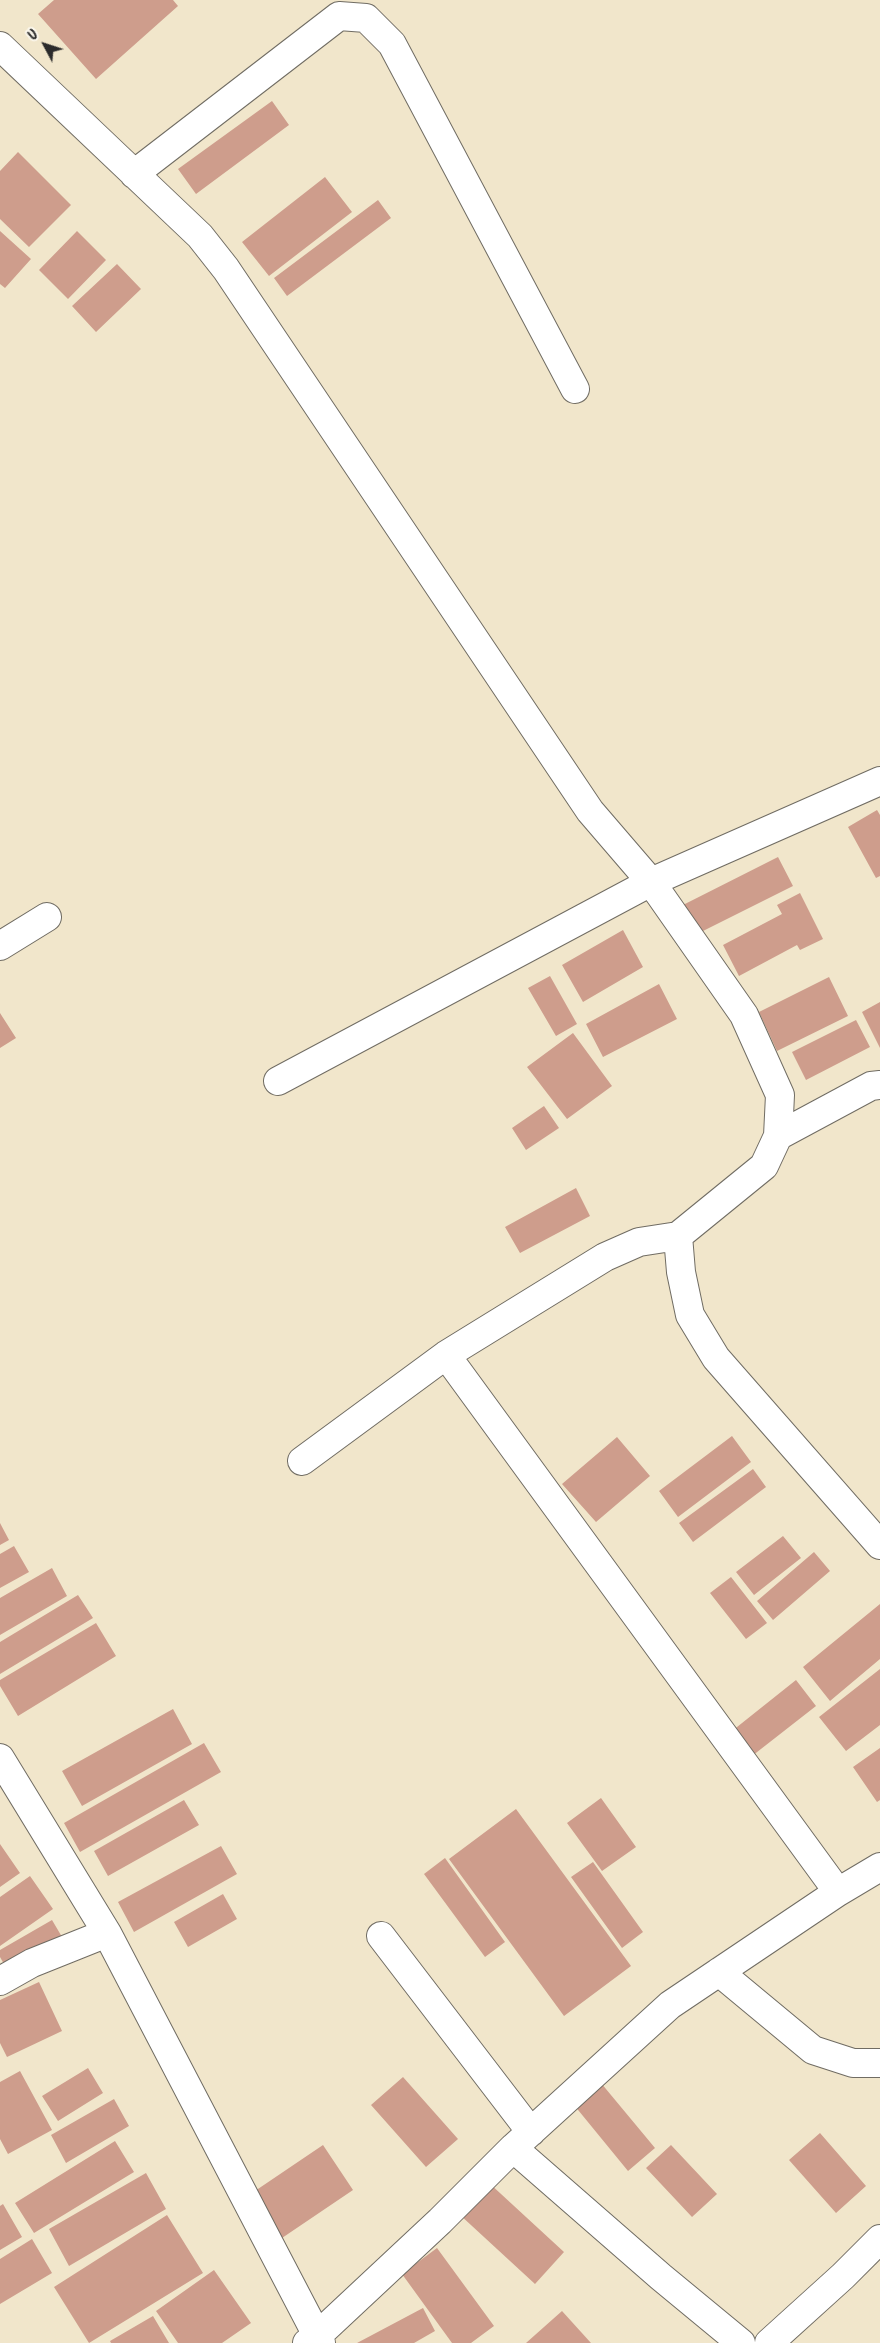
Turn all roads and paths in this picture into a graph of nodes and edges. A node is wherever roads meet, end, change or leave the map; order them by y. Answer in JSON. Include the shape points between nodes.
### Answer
{"nodes":[{"id":1,"x":0,"y":46,"type":"edge"},
{"id":2,"x":134,"y":174,"type":"junction"},
{"id":3,"x":575,"y":389,"type":"dead end"},
{"id":4,"x":880,"y":781,"type":"edge"},
{"id":5,"x":651,"y":882,"type":"junction"},
{"id":6,"x":47,"y":918,"type":"dead end"},
{"id":7,"x":0,"y":946,"type":"edge"},
{"id":8,"x":278,"y":1081,"type":"dead end"},
{"id":9,"x":880,"y":1085,"type":"edge"},
{"id":10,"x":778,"y":1136,"type":"junction"},
{"id":11,"x":678,"y":1236,"type":"junction"},
{"id":12,"x":446,"y":1355,"type":"junction"},
{"id":13,"x":302,"y":1460,"type":"dead end"},
{"id":14,"x":880,"y":1544,"type":"edge"},
{"id":15,"x":0,"y":1758,"type":"edge"},
{"id":16,"x":880,"y":1867,"type":"edge"},
{"id":17,"x":838,"y":1892,"type":"junction"},
{"id":18,"x":107,"y":1933,"type":"junction"},
{"id":19,"x":381,"y":1936,"type":"dead end"},
{"id":20,"x":718,"y":1972,"type":"junction"},
{"id":21,"x":0,"y":1981,"type":"edge"},
{"id":22,"x":880,"y":2064,"type":"edge"},
{"id":23,"x":522,"y":2140,"type":"junction"},
{"id":24,"x":880,"y":2239,"type":"edge"},
{"id":25,"x":315,"y":2341,"type":"edge"},
{"id":26,"x":741,"y":2343,"type":"edge"},
{"id":27,"x":769,"y":2343,"type":"edge"}],
"edges":[{"from":1,"to":2,"type":"street"},
{"from":2,"to":3,"type":"street","via":[[339,16],[366,18],[392,44]]},
{"from":2,"to":5,"type":"street","via":[[200,236],[226,268],[590,811]]},
{"from":4,"to":5,"type":"street"},
{"from":5,"to":8,"type":"street"},
{"from":5,"to":10,"type":"street","via":[[744,1015],[780,1095]]},
{"from":6,"to":7,"type":"street"},
{"from":9,"to":10,"type":"street","via":[[871,1086]]},
{"from":10,"to":11,"type":"street","via":[[764,1166]]},
{"from":11,"to":12,"type":"street","via":[[639,1242],[605,1257]]},
{"from":11,"to":14,"type":"street","via":[[690,1315],[716,1358]]},
{"from":12,"to":13,"type":"street"},
{"from":12,"to":17,"type":"street"},
{"from":15,"to":18,"type":"street"},
{"from":16,"to":17,"type":"street"},
{"from":17,"to":20,"type":"street"},
{"from":18,"to":21,"type":"street","via":[[32,1963]]},
{"from":18,"to":25,"type":"street"},
{"from":19,"to":23,"type":"street"},
{"from":20,"to":22,"type":"street","via":[[813,2050],[853,2063]]},
{"from":20,"to":23,"type":"street","via":[[670,2005]]},
{"from":23,"to":25,"type":"street"},
{"from":23,"to":26,"type":"street","via":[[661,2277]]},
{"from":24,"to":27,"type":"street"}]}
